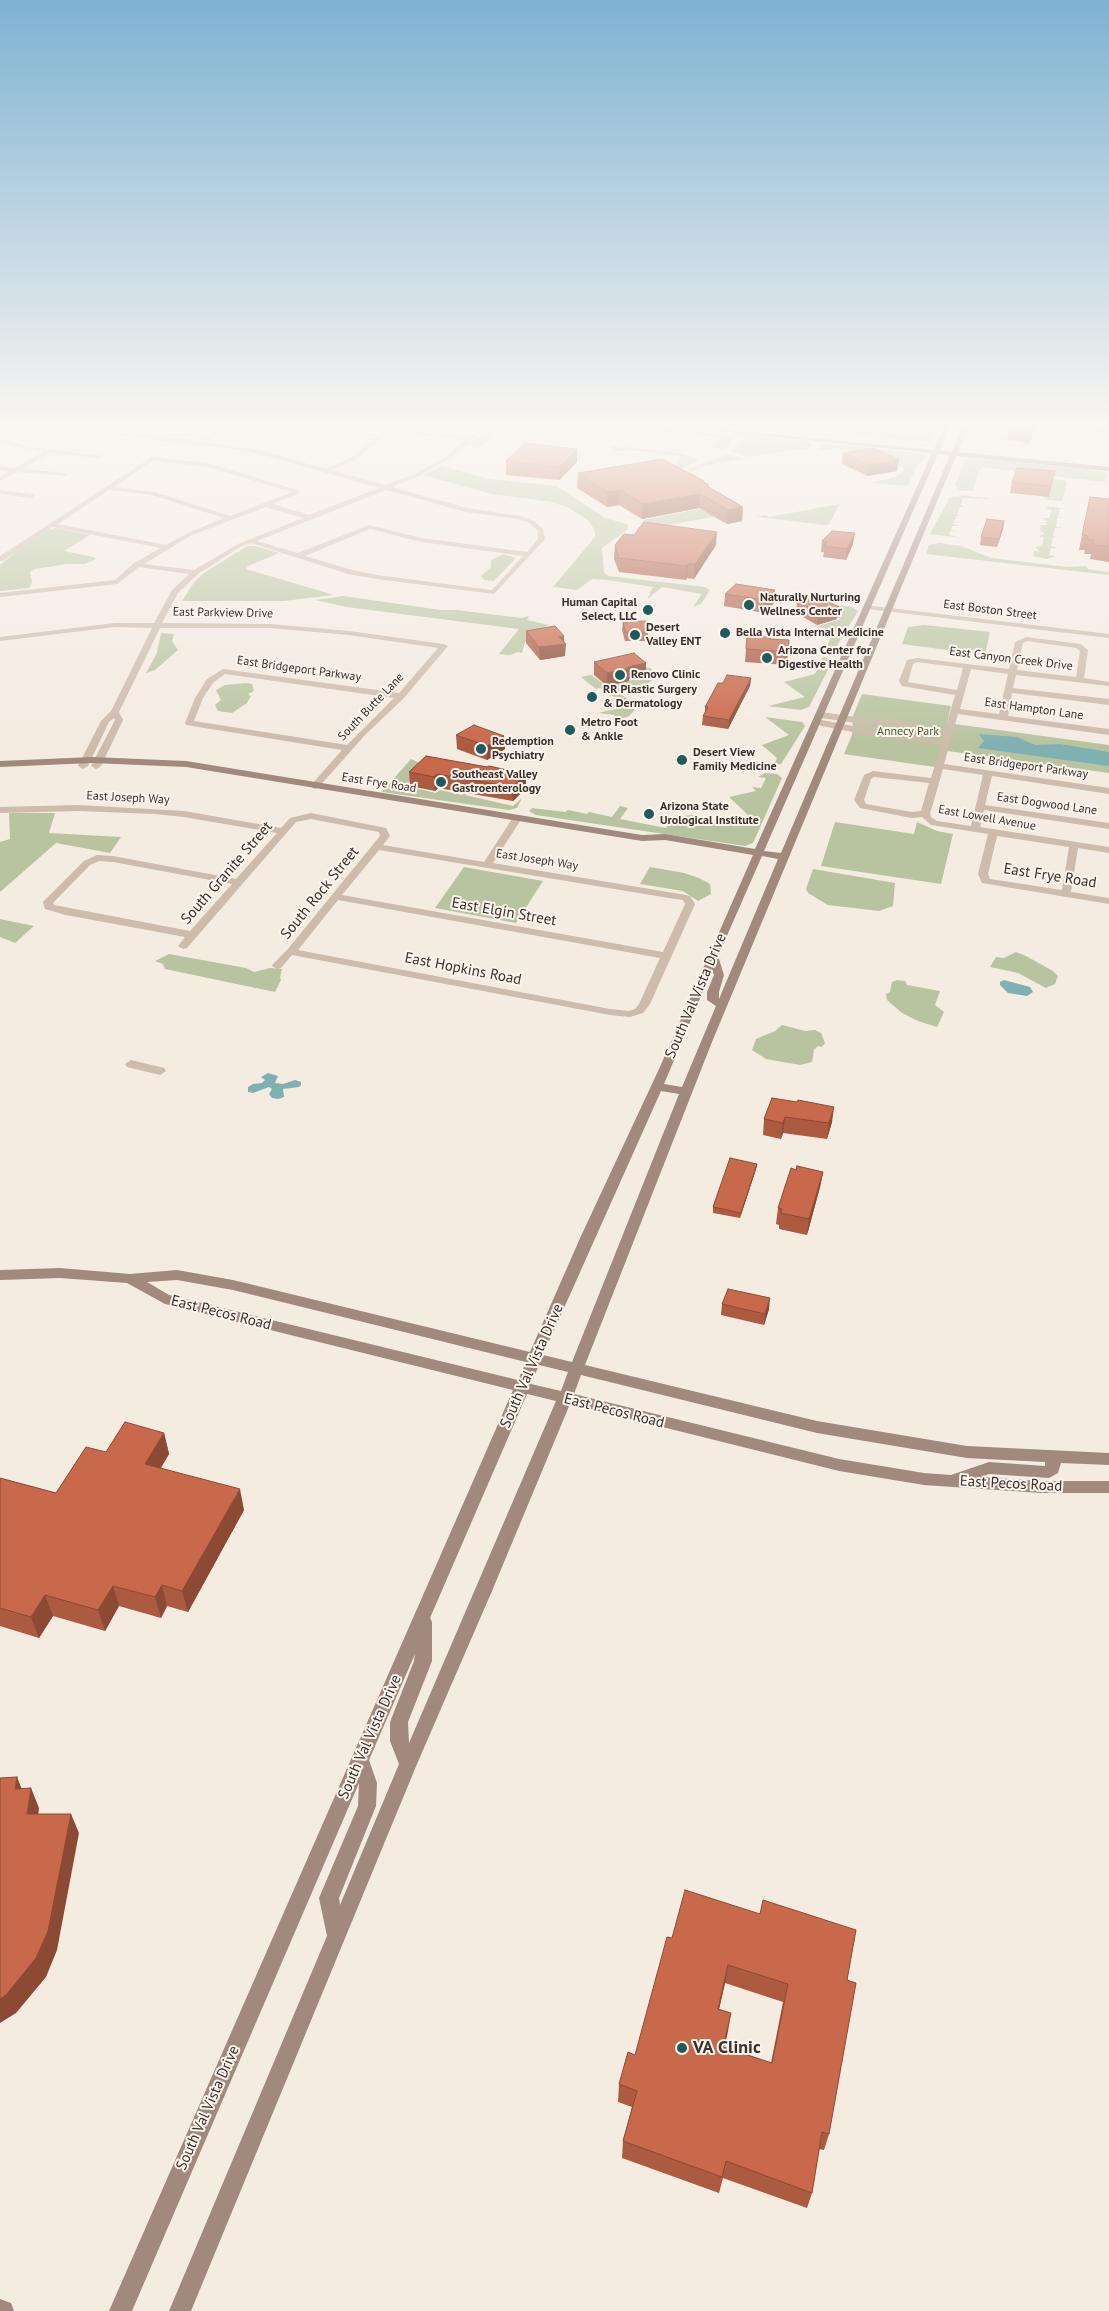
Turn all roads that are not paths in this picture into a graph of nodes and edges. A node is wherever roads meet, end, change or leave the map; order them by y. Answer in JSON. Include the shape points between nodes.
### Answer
{"nodes":[{"id":1,"x":42,"y":531,"type":"edge"},
{"id":2,"x":81,"y":531,"type":"edge"},
{"id":3,"x":198,"y":531,"type":"edge"},
{"id":4,"x":277,"y":531,"type":"edge"},
{"id":5,"x":360,"y":531,"type":"edge"},
{"id":6,"x":384,"y":531,"type":"edge"},
{"id":7,"x":541,"y":531,"type":"edge"},
{"id":8,"x":902,"y":531,"type":"edge"},
{"id":9,"x":922,"y":531,"type":"edge"},
{"id":10,"x":900,"y":535,"type":"junction"},
{"id":11,"x":919,"y":537,"type":"junction"},
{"id":12,"x":251,"y":541,"type":"junction"},
{"id":13,"x":165,"y":547,"type":"junction"},
{"id":14,"x":527,"y":554,"type":"junction"},
{"id":15,"x":298,"y":556,"type":"junction"},
{"id":16,"x":0,"y":559,"type":"edge"},
{"id":17,"x":138,"y":565,"type":"junction"},
{"id":18,"x":195,"y":572,"type":"junction"},
{"id":19,"x":0,"y":595,"type":"edge"},
{"id":20,"x":868,"y":607,"type":"junction"},
{"id":21,"x":888,"y":609,"type":"junction"},
{"id":22,"x":156,"y":624,"type":"junction"},
{"id":23,"x":1109,"y":636,"type":"edge"},
{"id":24,"x":0,"y":638,"type":"edge"},
{"id":25,"x":444,"y":646,"type":"joint"},
{"id":26,"x":968,"y":666,"type":"junction"},
{"id":27,"x":1013,"y":672,"type":"junction"},
{"id":28,"x":1080,"y":680,"type":"junction"},
{"id":29,"x":1109,"y":684,"type":"edge"},
{"id":30,"x":1009,"y":690,"type":"junction"},
{"id":31,"x":961,"y":693,"type":"junction"},
{"id":32,"x":401,"y":696,"type":"junction"},
{"id":33,"x":1109,"y":702,"type":"edge"},
{"id":34,"x":956,"y":711,"type":"junction"},
{"id":35,"x":115,"y":712,"type":"junction"},
{"id":36,"x":819,"y":718,"type":"junction"},
{"id":37,"x":1003,"y":718,"type":"junction"},
{"id":38,"x":841,"y":722,"type":"junction"},
{"id":39,"x":1109,"y":732,"type":"edge"},
{"id":40,"x":949,"y":733,"type":"junction"},
{"id":41,"x":946,"y":743,"type":"junction"},
{"id":42,"x":349,"y":748,"type":"junction"},
{"id":43,"x":91,"y":763,"type":"junction"},
{"id":44,"x":0,"y":764,"type":"edge"},
{"id":45,"x":939,"y":766,"type":"junction"},
{"id":46,"x":0,"y":770,"type":"edge"},
{"id":47,"x":988,"y":773,"type":"junction"},
{"id":48,"x":935,"y":781,"type":"junction"},
{"id":49,"x":315,"y":786,"type":"junction"},
{"id":50,"x":1109,"y":791,"type":"edge"},
{"id":51,"x":980,"y":807,"type":"junction"},
{"id":52,"x":0,"y":810,"type":"edge"},
{"id":53,"x":925,"y":814,"type":"junction"},
{"id":54,"x":517,"y":818,"type":"junction"},
{"id":55,"x":1109,"y":826,"type":"edge"},
{"id":56,"x":975,"y":830,"type":"junction"},
{"id":57,"x":283,"y":832,"type":"junction"},
{"id":58,"x":993,"y":832,"type":"junction"},
{"id":59,"x":385,"y":836,"type":"joint"},
{"id":60,"x":1074,"y":845,"type":"junction"},
{"id":61,"x":376,"y":847,"type":"junction"},
{"id":62,"x":1109,"y":850,"type":"edge"},
{"id":63,"x":758,"y":856,"type":"junction"},
{"id":64,"x":783,"y":860,"type":"junction"},
{"id":65,"x":487,"y":864,"type":"junction"},
{"id":66,"x":238,"y":882,"type":"junction"},
{"id":67,"x":1066,"y":894,"type":"junction"},
{"id":68,"x":336,"y":897,"type":"junction"},
{"id":69,"x":1109,"y":901,"type":"edge"},
{"id":70,"x":192,"y":935,"type":"junction"},
{"id":71,"x":183,"y":946,"type":"dead end"},
{"id":72,"x":291,"y":952,"type":"junction"},
{"id":73,"x":667,"y":956,"type":"junction"},
{"id":74,"x":713,"y":956,"type":"junction"},
{"id":75,"x":277,"y":966,"type":"dead end"},
{"id":76,"x":722,"y":1005,"type":"junction"},
{"id":77,"x":131,"y":1064,"type":"dead end"},
{"id":78,"x":160,"y":1071,"type":"dead end"},
{"id":79,"x":657,"y":1086,"type":"junction"},
{"id":80,"x":687,"y":1092,"type":"junction"},
{"id":81,"x":0,"y":1275,"type":"edge"},
{"id":82,"x":130,"y":1279,"type":"junction"},
{"id":83,"x":535,"y":1359,"type":"junction"},
{"id":84,"x":576,"y":1369,"type":"junction"},
{"id":85,"x":522,"y":1388,"type":"junction"},
{"id":86,"x":564,"y":1398,"type":"junction"},
{"id":87,"x":1053,"y":1456,"type":"junction"},
{"id":88,"x":1109,"y":1458,"type":"edge"},
{"id":89,"x":949,"y":1481,"type":"junction"},
{"id":90,"x":1109,"y":1487,"type":"edge"},
{"id":91,"x":424,"y":1614,"type":"junction"},
{"id":92,"x":360,"y":1760,"type":"junction"},
{"id":93,"x":408,"y":1764,"type":"junction"},
{"id":94,"x":336,"y":1935,"type":"junction"},
{"id":95,"x":0,"y":2310,"type":"edge"},
{"id":96,"x":4,"y":2311,"type":"edge"},
{"id":97,"x":120,"y":2311,"type":"edge"},
{"id":98,"x":180,"y":2311,"type":"edge"}],
"edges":[{"from":1,"to":16,"type":"street"},
{"from":2,"to":13,"type":"street"},
{"from":3,"to":13,"type":"street"},
{"from":4,"to":12,"type":"street"},
{"from":5,"to":15,"type":"street"},
{"from":6,"to":14,"type":"street","via":[[421,540]]},
{"from":7,"to":14,"type":"street","via":[[542,539]]},
{"from":8,"to":10,"type":"main road","name":"South Val Vista Drive"},
{"from":9,"to":11,"type":"main road","name":"South Val Vista Drive"},
{"from":10,"to":11,"type":"main road"},
{"from":10,"to":20,"type":"main road","name":"South Val Vista Drive"},
{"from":11,"to":21,"type":"main road","name":"South Val Vista Drive"},
{"from":12,"to":15,"type":"street"},
{"from":12,"to":18,"type":"street"},
{"from":13,"to":17,"type":"street"},
{"from":14,"to":15,"type":"street","via":[[494,592],[377,577]]},
{"from":17,"to":18,"type":"street"},
{"from":17,"to":19,"type":"street","via":[[118,582]]},
{"from":18,"to":22,"type":"street","via":[[175,592]]},
{"from":20,"to":21,"type":"street","name":"East Boston Street"},
{"from":20,"to":36,"type":"main road","name":"South Val Vista Drive"},
{"from":21,"to":23,"type":"street","name":"East Boston Street"},
{"from":21,"to":38,"type":"main road","name":"South Val Vista Drive"},
{"from":22,"to":24,"type":"street","name":"East Parkview Drive","via":[[92,627]]},
{"from":22,"to":25,"type":"street","name":"East Parkview Drive","via":[[289,626]]},
{"from":22,"to":35,"type":"street"},
{"from":25,"to":32,"type":"street","name":"South Butte Lane"},
{"from":26,"to":27,"type":"street","name":"East Canyon Creek Drive"},
{"from":26,"to":31,"type":"street"},
{"from":26,"to":31,"type":"street","name":"East Canyon Creek Drive","via":[[917,660],[910,662],[903,681],[915,687]]},
{"from":27,"to":28,"type":"street","name":"East Canyon Creek Drive"},
{"from":27,"to":28,"type":"street","via":[[1019,642],[1078,646],[1084,650]]},
{"from":27,"to":30,"type":"street"},
{"from":28,"to":29,"type":"street","name":"East Canyon Creek Drive"},
{"from":30,"to":33,"type":"street"},
{"from":30,"to":37,"type":"street"},
{"from":31,"to":34,"type":"street"},
{"from":32,"to":42,"type":"street","name":"South Butte Lane"},
{"from":32,"to":42,"type":"street","name":"East Bridgeport Parkway","via":[[223,671],[210,681],[189,723]]},
{"from":34,"to":37,"type":"street","name":"East Hampton Lane"},
{"from":34,"to":40,"type":"street"},
{"from":35,"to":43,"type":"street","via":[[104,721]]},
{"from":35,"to":43,"type":"street","via":[[119,720]]},
{"from":36,"to":38,"type":"street"},
{"from":36,"to":63,"type":"main road","name":"South Val Vista Drive"},
{"from":37,"to":39,"type":"street","name":"East Hampton Lane"},
{"from":38,"to":40,"type":"street","via":[[894,722]]},
{"from":38,"to":41,"type":"street","via":[[888,740],[918,739]]},
{"from":38,"to":64,"type":"main road","name":"South Val Vista Drive"},
{"from":40,"to":41,"type":"street"},
{"from":41,"to":45,"type":"street"},
{"from":42,"to":49,"type":"street","name":"South Butte Lane"},
{"from":43,"to":44,"type":"main road"},
{"from":43,"to":46,"type":"main road"},
{"from":43,"to":49,"type":"main road","name":"East Frye Road","via":[[184,770],[201,768]]},
{"from":45,"to":47,"type":"street","name":"East Bridgeport Parkway"},
{"from":45,"to":48,"type":"street"},
{"from":47,"to":50,"type":"street","name":"East Bridgeport Parkway"},
{"from":47,"to":51,"type":"street"},
{"from":48,"to":53,"type":"street"},
{"from":48,"to":53,"type":"street","name":"East Lowell Avenue","via":[[873,774],[868,777],[859,800],[863,806],[912,815]]},
{"from":49,"to":54,"type":"main road","name":"East Frye Road"},
{"from":51,"to":55,"type":"street","name":"East Dogwood Lane"},
{"from":51,"to":56,"type":"street"},
{"from":52,"to":57,"type":"street","name":"East Joseph Way","via":[[79,808],[154,811]]},
{"from":53,"to":56,"type":"street","name":"East Lowell Avenue","via":[[934,823]]},
{"from":54,"to":63,"type":"main road","name":"East Frye Road","via":[[642,838],[660,844]]},
{"from":54,"to":65,"type":"street"},
{"from":56,"to":58,"type":"street","name":"East Lowell Avenue"},
{"from":57,"to":59,"type":"street","name":"South Granite Street","via":[[293,820],[311,816],[371,826],[383,830]]},
{"from":57,"to":66,"type":"street","name":"South Granite Street"},
{"from":58,"to":60,"type":"street","name":"East Lowell Avenue"},
{"from":58,"to":67,"type":"street","name":"East Frye Road","via":[[983,874],[986,881]]},
{"from":59,"to":61,"type":"street","name":"South Rock Street"},
{"from":60,"to":62,"type":"street","name":"East Lowell Avenue"},
{"from":60,"to":67,"type":"street"},
{"from":61,"to":65,"type":"street","name":"East Joseph Way"},
{"from":61,"to":68,"type":"street","name":"South Rock Street"},
{"from":63,"to":64,"type":"main road","name":"East Frye Road"},
{"from":63,"to":74,"type":"main road","name":"South Val Vista Drive"},
{"from":64,"to":76,"type":"main road","name":"South Val Vista Drive"},
{"from":65,"to":73,"type":"street","name":"East Joseph Way","via":[[686,898],[690,904]]},
{"from":66,"to":70,"type":"street","name":"South Granite Street"},
{"from":66,"to":70,"type":"street","via":[[96,858],[48,902],[49,907],[66,912]]},
{"from":67,"to":69,"type":"street","name":"East Frye Road"},
{"from":68,"to":72,"type":"street","name":"South Rock Street"},
{"from":68,"to":73,"type":"street","name":"East Elgin Street"},
{"from":70,"to":71,"type":"street","name":"South Granite Street"},
{"from":72,"to":73,"type":"street","name":"East Hopkins Road","via":[[630,1014],[639,1011],[644,1004]]},
{"from":72,"to":75,"type":"street","name":"South Rock Street"},
{"from":74,"to":76,"type":"main road","via":[[719,975],[712,1000]]},
{"from":74,"to":79,"type":"main road","name":"South Val Vista Drive"},
{"from":76,"to":80,"type":"main road","name":"South Val Vista Drive"},
{"from":77,"to":78,"type":"street"},
{"from":79,"to":80,"type":"main road"},
{"from":79,"to":83,"type":"main road","name":"South Val Vista Drive"},
{"from":80,"to":84,"type":"main road","name":"South Val Vista Drive"},
{"from":81,"to":82,"type":"main road","name":"East Pecos Road","via":[[60,1273]]},
{"from":82,"to":83,"type":"main road","name":"East Pecos Road","via":[[177,1275],[234,1286]]},
{"from":82,"to":85,"type":"main road","name":"East Pecos Road","via":[[165,1299]]},
{"from":83,"to":84,"type":"main road","name":"East Pecos Road"},
{"from":83,"to":85,"type":"main road","name":"South Val Vista Drive"},
{"from":84,"to":86,"type":"main road","name":"South Val Vista Drive"},
{"from":84,"to":87,"type":"main road","name":"East Pecos Road","via":[[866,1436],[967,1452]]},
{"from":85,"to":86,"type":"main road","name":"East Pecos Road"},
{"from":85,"to":91,"type":"main road","name":"South Val Vista Drive"},
{"from":86,"to":89,"type":"main road","name":"East Pecos Road","via":[[839,1465]]},
{"from":86,"to":93,"type":"main road","name":"South Val Vista Drive"},
{"from":87,"to":88,"type":"main road","name":"East Pecos Road"},
{"from":87,"to":89,"type":"main road","via":[[1053,1469],[1049,1472],[990,1468]]},
{"from":89,"to":90,"type":"main road","name":"East Pecos Road"},
{"from":91,"to":92,"type":"main road","name":"South Val Vista Drive"},
{"from":91,"to":93,"type":"main road","via":[[424,1661],[399,1722],[399,1741]]},
{"from":92,"to":94,"type":"main road","via":[[369,1795],[328,1898]]},
{"from":92,"to":97,"type":"main road","name":"South Val Vista Drive"},
{"from":93,"to":94,"type":"main road","name":"South Val Vista Drive"},
{"from":94,"to":98,"type":"main road","name":"South Val Vista Drive"},
{"from":95,"to":96,"type":"main road"}]}
